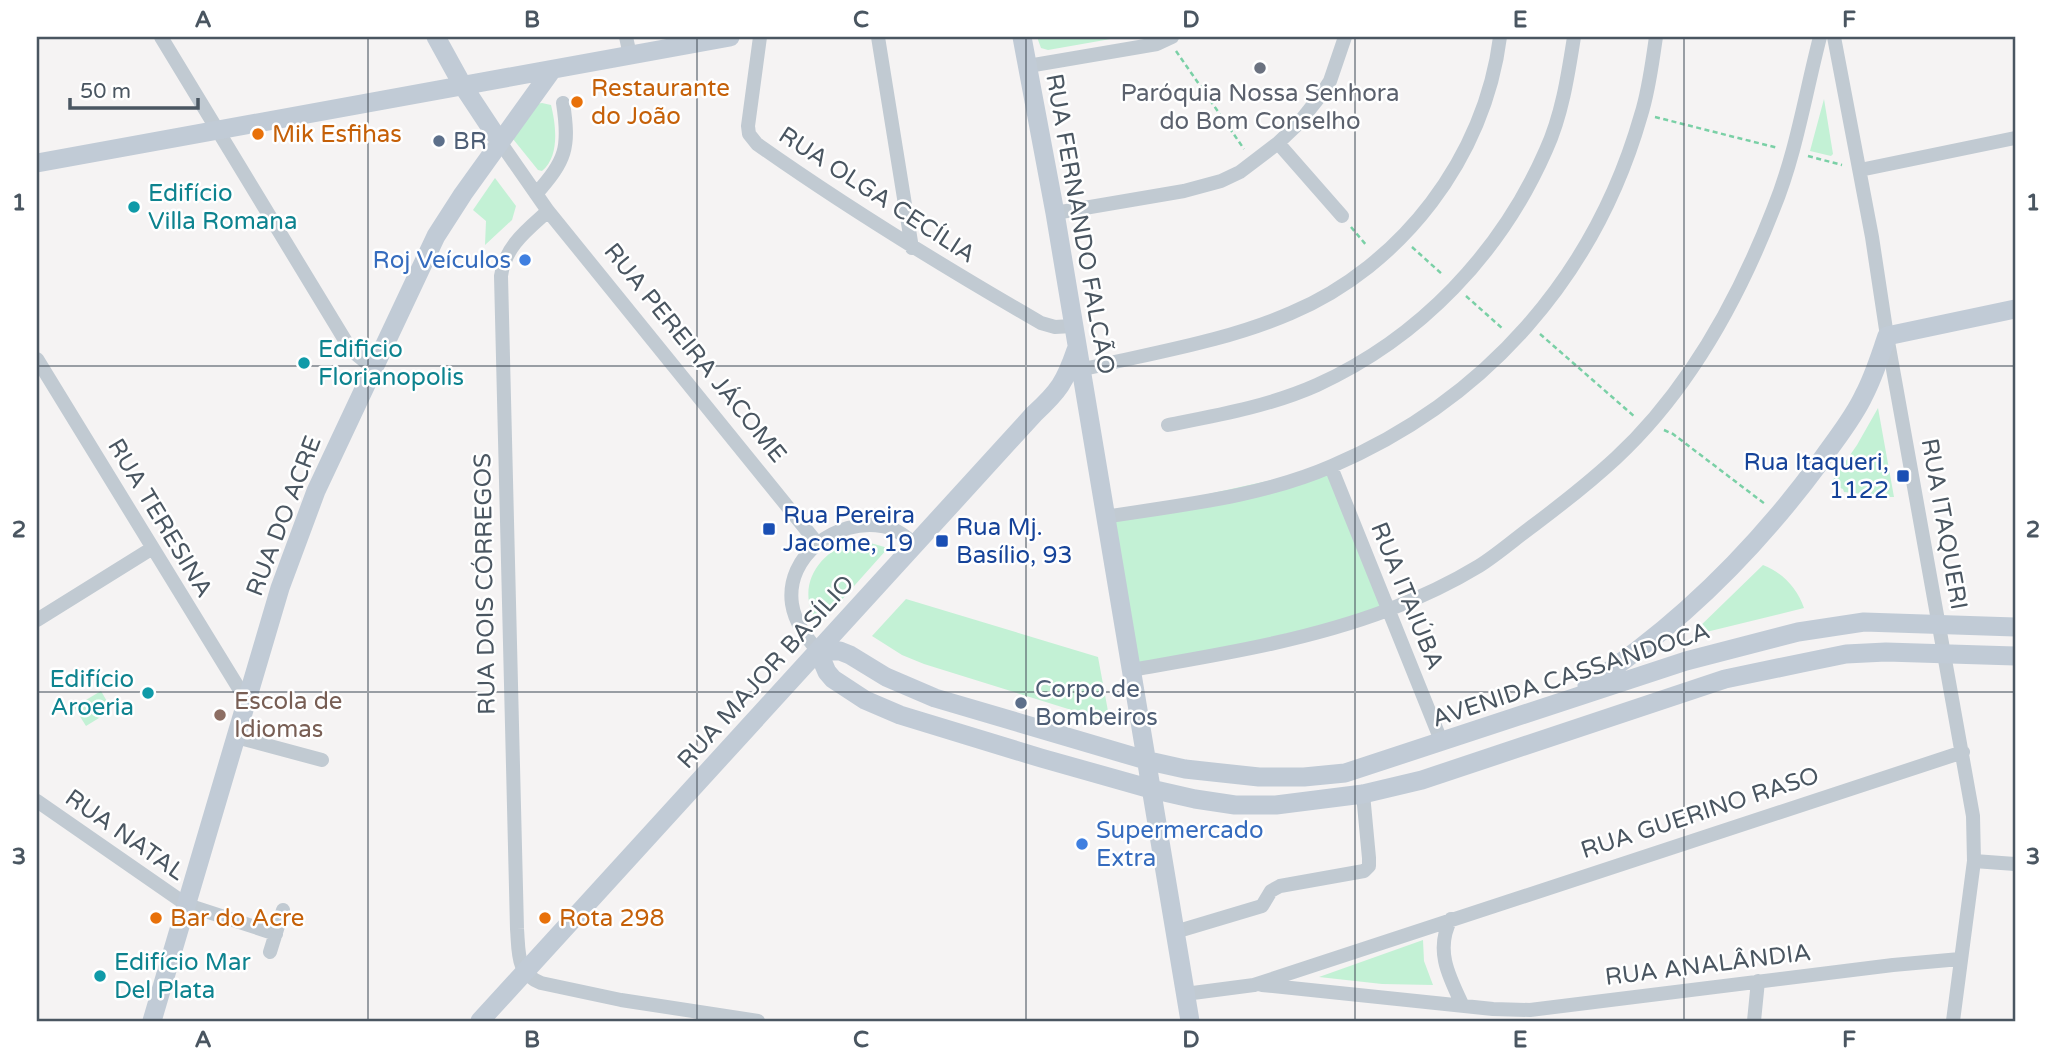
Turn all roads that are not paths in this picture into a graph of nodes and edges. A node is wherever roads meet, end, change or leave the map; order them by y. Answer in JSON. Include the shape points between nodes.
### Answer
{"nodes":[{"id":1,"x":161,"y":37,"type":"edge"},
{"id":2,"x":436,"y":37,"type":"edge"},
{"id":3,"x":730,"y":37,"type":"edge"},
{"id":4,"x":760,"y":37,"type":"edge"},
{"id":5,"x":878,"y":37,"type":"edge"},
{"id":6,"x":1022,"y":37,"type":"edge"},
{"id":7,"x":1345,"y":37,"type":"edge"},
{"id":8,"x":1500,"y":37,"type":"edge"},
{"id":9,"x":1574,"y":37,"type":"edge"},
{"id":10,"x":1656,"y":37,"type":"edge"},
{"id":11,"x":1821,"y":37,"type":"edge"},
{"id":12,"x":1834,"y":37,"type":"edge"},
{"id":13,"x":1170,"y":38,"type":"edge"},
{"id":14,"x":628,"y":46,"type":"edge"},
{"id":15,"x":1028,"y":66,"type":"junction"},
{"id":16,"x":552,"y":69,"type":"junction"},
{"id":17,"x":463,"y":86,"type":"junction"},
{"id":18,"x":563,"y":103,"type":"dead end"},
{"id":19,"x":217,"y":130,"type":"junction"},
{"id":20,"x":2015,"y":138,"type":"edge"},
{"id":21,"x":499,"y":142,"type":"junction"},
{"id":22,"x":1278,"y":143,"type":"junction"},
{"id":23,"x":37,"y":163,"type":"edge"},
{"id":24,"x":1860,"y":170,"type":"junction"},
{"id":25,"x":536,"y":194,"type":"junction"},
{"id":26,"x":548,"y":211,"type":"junction"},
{"id":27,"x":1055,"y":214,"type":"junction"},
{"id":28,"x":1342,"y":216,"type":"road end"},
{"id":29,"x":912,"y":248,"type":"junction"},
{"id":30,"x":2015,"y":309,"type":"edge"},
{"id":31,"x":1072,"y":326,"type":"junction"},
{"id":32,"x":1887,"y":336,"type":"junction"},
{"id":33,"x":1077,"y":349,"type":"junction"},
{"id":34,"x":37,"y":359,"type":"edge"},
{"id":35,"x":373,"y":368,"type":"junction"},
{"id":36,"x":1080,"y":370,"type":"junction"},
{"id":37,"x":1034,"y":414,"type":"junction"},
{"id":38,"x":1088,"y":420,"type":"junction"},
{"id":39,"x":1168,"y":425,"type":"dead end"},
{"id":40,"x":1331,"y":467,"type":"junction"},
{"id":41,"x":1104,"y":517,"type":"junction"},
{"id":42,"x":817,"y":543,"type":"junction"},
{"id":43,"x":915,"y":544,"type":"junction"},
{"id":44,"x":152,"y":549,"type":"junction"},
{"id":45,"x":1388,"y":610,"type":"junction"},
{"id":46,"x":37,"y":620,"type":"edge"},
{"id":47,"x":1940,"y":625,"type":"junction"},
{"id":48,"x":2015,"y":627,"type":"edge"},
{"id":49,"x":818,"y":651,"type":"junction"},
{"id":50,"x":1945,"y":655,"type":"junction"},
{"id":51,"x":2015,"y":656,"type":"edge"},
{"id":52,"x":1131,"y":670,"type":"junction"},
{"id":53,"x":246,"y":700,"type":"junction"},
{"id":54,"x":1566,"y":700,"type":"junction"},
{"id":55,"x":1008,"y":719,"type":"junction"},
{"id":56,"x":1046,"y":731,"type":"junction"},
{"id":57,"x":236,"y":737,"type":"junction"},
{"id":58,"x":1442,"y":743,"type":"junction"},
{"id":59,"x":1000,"y":746,"type":"junction"},
{"id":60,"x":1963,"y":752,"type":"junction"},
{"id":61,"x":1041,"y":758,"type":"junction"},
{"id":62,"x":322,"y":760,"type":"dead end"},
{"id":63,"x":1145,"y":760,"type":"junction"},
{"id":64,"x":1151,"y":789,"type":"junction"},
{"id":65,"x":1363,"y":794,"type":"junction"},
{"id":66,"x":37,"y":801,"type":"edge"},
{"id":67,"x":1975,"y":860,"type":"junction"},
{"id":68,"x":2015,"y":864,"type":"edge"},
{"id":69,"x":187,"y":905,"type":"junction"},
{"id":70,"x":284,"y":910,"type":"dead end"},
{"id":71,"x":1451,"y":919,"type":"junction"},
{"id":72,"x":1175,"y":932,"type":"junction"},
{"id":73,"x":276,"y":934,"type":"junction"},
{"id":74,"x":270,"y":952,"type":"dead end"},
{"id":75,"x":1960,"y":959,"type":"junction"},
{"id":76,"x":523,"y":973,"type":"junction"},
{"id":77,"x":1758,"y":981,"type":"junction"},
{"id":78,"x":1254,"y":985,"type":"junction"},
{"id":79,"x":1185,"y":994,"type":"junction"},
{"id":80,"x":1462,"y":1004,"type":"junction"},
{"id":81,"x":1529,"y":1016,"type":"edge"},
{"id":82,"x":152,"y":1021,"type":"edge"},
{"id":83,"x":480,"y":1021,"type":"edge"},
{"id":84,"x":758,"y":1021,"type":"edge"},
{"id":85,"x":1190,"y":1021,"type":"edge"},
{"id":86,"x":1754,"y":1021,"type":"edge"},
{"id":87,"x":1953,"y":1021,"type":"edge"}],
"edges":[{"from":1,"to":19,"type":"street"},
{"from":2,"to":17,"type":"main road","name":"RUA PEREIRA JÁCOME"},
{"from":3,"to":14,"type":"main road"},
{"from":4,"to":29,"type":"street","name":"RUA OLGA CECÍLIA","via":[[748,126],[753,140]]},
{"from":5,"to":29,"type":"street"},
{"from":6,"to":15,"type":"main road","name":"RUA FERNANDO FALCÃO"},
{"from":7,"to":22,"type":"street","via":[[1330,81]]},
{"from":8,"to":36,"type":"street","via":[[1482,110],[1444,187],[1414,225],[1378,259],[1330,294],[1291,313],[1236,333]]},
{"from":9,"to":39,"type":"street","via":[[1560,111],[1531,182],[1488,250],[1432,310],[1364,360],[1317,385],[1271,402]]},
{"from":10,"to":40,"type":"street","via":[[1642,114],[1607,207],[1580,256],[1530,325],[1472,381],[1419,420]]},
{"from":11,"to":45,"type":"street","via":[[1774,209],[1714,334],[1674,391],[1648,423],[1555,509],[1479,566]]},
{"from":12,"to":24,"type":"street","name":"RUA ITAQUERI"},
{"from":13,"to":15,"type":"street"},
{"from":14,"to":16,"type":"main road"},
{"from":15,"to":27,"type":"main road","name":"RUA FERNANDO FALCÃO"},
{"from":16,"to":17,"type":"main road"},
{"from":16,"to":21,"type":"main road","name":"RUA DO ACRE"},
{"from":17,"to":19,"type":"main road"},
{"from":17,"to":21,"type":"main road","name":"RUA PEREIRA JÁCOME"},
{"from":18,"to":25,"type":"street","via":[[565,153]]},
{"from":19,"to":23,"type":"main road"},
{"from":19,"to":35,"type":"street","via":[[351,350]]},
{"from":20,"to":24,"type":"street"},
{"from":21,"to":25,"type":"street","name":"RUA PEREIRA JÁCOME"},
{"from":21,"to":35,"type":"main road","name":"RUA DO ACRE","via":[[436,236]]},
{"from":22,"to":27,"type":"street","via":[[1221,181]]},
{"from":22,"to":28,"type":"street"},
{"from":24,"to":32,"type":"street","name":"RUA ITAQUERI"},
{"from":25,"to":26,"type":"street","name":"RUA PEREIRA JÁCOME"},
{"from":26,"to":42,"type":"street","name":"RUA PEREIRA JÁCOME"},
{"from":26,"to":76,"type":"street","name":"RUA DOIS CÓRREGOS","via":[[516,240],[502,264],[501,276],[516,929]]},
{"from":27,"to":31,"type":"main road","name":"RUA FERNANDO FALCÃO"},
{"from":29,"to":31,"type":"street","name":"RUA OLGA CECÍLIA","via":[[1041,323]]},
{"from":30,"to":32,"type":"main road"},
{"from":31,"to":33,"type":"main road","name":"RUA FERNANDO FALCÃO"},
{"from":32,"to":47,"type":"street","name":"RUA ITAQUERI"},
{"from":32,"to":54,"type":"main road","via":[[1863,398],[1770,527],[1684,614]]},
{"from":33,"to":36,"type":"main road","name":"RUA FERNANDO FALCÃO"},
{"from":33,"to":37,"type":"main road","name":"RUA MAJOR BASÍLIO","via":[[1062,385]]},
{"from":34,"to":44,"type":"street","name":"RUA TERESINA"},
{"from":35,"to":53,"type":"main road","name":"RUA DO ACRE","via":[[316,491]]},
{"from":36,"to":38,"type":"main road","name":"RUA FERNANDO FALCÃO"},
{"from":37,"to":38,"type":"main road","name":"RUA FERNANDO FALCÃO","via":[[1052,403],[1071,403]]},
{"from":37,"to":43,"type":"main road","name":"RUA MAJOR BASÍLIO"},
{"from":38,"to":41,"type":"main road","name":"RUA FERNANDO FALCÃO"},
{"from":40,"to":41,"type":"street","via":[[1220,499]]},
{"from":40,"to":45,"type":"street","name":"RUA ITAIÚBA"},
{"from":41,"to":52,"type":"main road","name":"RUA FERNANDO FALCÃO"},
{"from":42,"to":43,"type":"street","via":[[849,528],[870,525],[891,528]]},
{"from":42,"to":49,"type":"street","via":[[798,568],[792,590],[795,616]]},
{"from":43,"to":49,"type":"main road","name":"RUA MAJOR BASÍLIO"},
{"from":44,"to":46,"type":"street"},
{"from":44,"to":53,"type":"street","name":"RUA TERESINA"},
{"from":45,"to":52,"type":"street","via":[[1299,637]]},
{"from":45,"to":58,"type":"street","name":"RUA ITAIÚBA"},
{"from":47,"to":48,"type":"main road","name":"AVENIDA CASSANDOCA"},
{"from":47,"to":50,"type":"street","name":"RUA ITAQUERI"},
{"from":47,"to":54,"type":"main road","name":"AVENIDA CASSANDOCA","via":[[1864,622],[1798,632],[1686,661]]},
{"from":49,"to":55,"type":"main road","name":"AVENIDA CASSANDOCA","via":[[850,654],[911,689]]},
{"from":49,"to":59,"type":"main road","name":"AVENIDA CASSANDOCA","via":[[833,680],[865,700]]},
{"from":49,"to":76,"type":"main road","name":"RUA MAJOR BASÍLIO"},
{"from":50,"to":51,"type":"main road","name":"AVENIDA CASSANDOCA"},
{"from":50,"to":60,"type":"street","name":"RUA ITAQUERI"},
{"from":50,"to":65,"type":"main road","name":"AVENIDA CASSANDOCA","via":[[1846,654],[1725,679],[1422,780]]},
{"from":52,"to":63,"type":"main road","name":"RUA FERNANDO FALCÃO"},
{"from":53,"to":57,"type":"main road","name":"RUA DO ACRE"},
{"from":54,"to":58,"type":"main road","name":"AVENIDA CASSANDOCA"},
{"from":55,"to":56,"type":"main road","name":"AVENIDA CASSANDOCA"},
{"from":55,"to":59,"type":"main road"},
{"from":56,"to":61,"type":"main road"},
{"from":56,"to":63,"type":"main road","name":"AVENIDA CASSANDOCA"},
{"from":57,"to":62,"type":"street"},
{"from":57,"to":69,"type":"main road","name":"RUA DO ACRE"},
{"from":58,"to":63,"type":"main road","name":"AVENIDA CASSANDOCA","via":[[1345,773],[1304,777],[1219,774]]},
{"from":59,"to":61,"type":"main road","name":"AVENIDA CASSANDOCA"},
{"from":60,"to":67,"type":"street","name":"RUA ITAQUERI"},
{"from":60,"to":71,"type":"street","name":"RUA GUERINO RASO"},
{"from":61,"to":64,"type":"main road","name":"AVENIDA CASSANDOCA"},
{"from":63,"to":64,"type":"main road","name":"RUA FERNANDO FALCÃO"},
{"from":64,"to":65,"type":"main road","name":"AVENIDA CASSANDOCA","via":[[1235,805],[1276,805]]},
{"from":64,"to":72,"type":"main road","name":"RUA FERNANDO FALCÃO"},
{"from":65,"to":72,"type":"street","via":[[1369,858],[1364,871],[1280,886],[1262,906]]},
{"from":66,"to":69,"type":"street","name":"RUA NATAL"},
{"from":67,"to":68,"type":"street"},
{"from":67,"to":75,"type":"street","name":"RUA ITAQUERI"},
{"from":69,"to":73,"type":"street","name":"RUA NATAL"},
{"from":69,"to":82,"type":"main road","name":"RUA DO ACRE"},
{"from":70,"to":73,"type":"street"},
{"from":71,"to":78,"type":"street","name":"RUA GUERINO RASO"},
{"from":71,"to":80,"type":"street","via":[[1443,939],[1443,959]]},
{"from":72,"to":79,"type":"main road","name":"RUA FERNANDO FALCÃO"},
{"from":73,"to":74,"type":"street"},
{"from":75,"to":77,"type":"street","name":"RUA ANALÂNDIA"},
{"from":75,"to":87,"type":"street","name":"RUA ITAQUERI"},
{"from":76,"to":83,"type":"main road","name":"RUA MAJOR BASÍLIO"},
{"from":76,"to":84,"type":"street","via":[[541,984]]},
{"from":77,"to":81,"type":"street","name":"RUA ANALÂNDIA"},
{"from":77,"to":86,"type":"street"},
{"from":78,"to":79,"type":"street"},
{"from":78,"to":80,"type":"street","name":"RUA ANALÂNDIA"},
{"from":79,"to":85,"type":"main road","name":"RUA FERNANDO FALCÃO"},
{"from":80,"to":81,"type":"street","name":"RUA ANALÂNDIA"}]}
